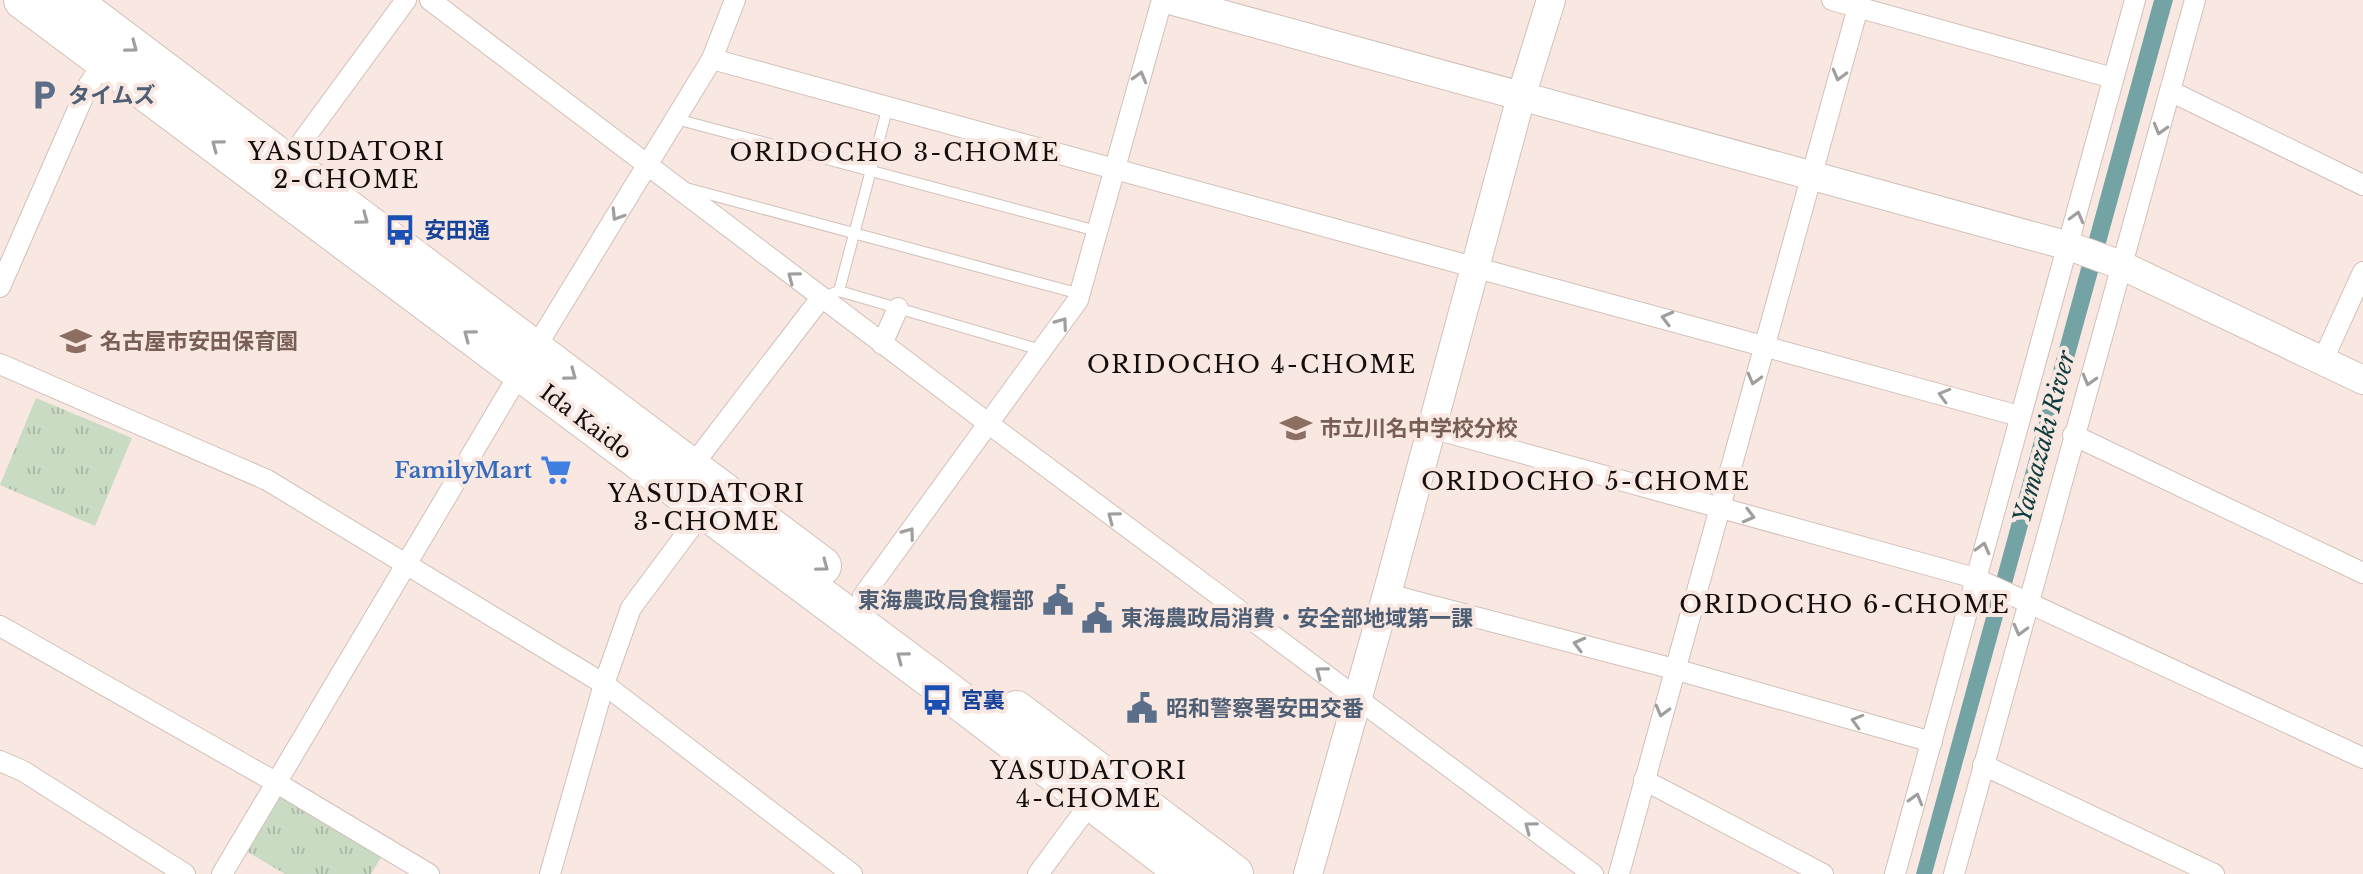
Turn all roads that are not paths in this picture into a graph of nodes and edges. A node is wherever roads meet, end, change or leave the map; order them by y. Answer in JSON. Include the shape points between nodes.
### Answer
{"nodes":[{"id":1,"x":23,"y":0,"type":"edge"},
{"id":2,"x":70,"y":0,"type":"edge"},
{"id":3,"x":406,"y":0,"type":"edge"},
{"id":4,"x":430,"y":0,"type":"edge"},
{"id":5,"x":735,"y":0,"type":"edge"},
{"id":6,"x":1162,"y":0,"type":"edge"},
{"id":7,"x":1170,"y":0,"type":"edge"},
{"id":8,"x":1551,"y":0,"type":"edge"},
{"id":9,"x":1832,"y":0,"type":"edge"},
{"id":10,"x":2135,"y":0,"type":"edge"},
{"id":11,"x":2195,"y":0,"type":"edge"},
{"id":12,"x":1859,"y":4,"type":"edge"},
{"id":13,"x":712,"y":59,"type":"junction"},
{"id":14,"x":105,"y":60,"type":"junction"},
{"id":15,"x":2113,"y":78,"type":"junction"},
{"id":16,"x":2170,"y":91,"type":"junction"},
{"id":17,"x":1521,"y":97,"type":"junction"},
{"id":18,"x":888,"y":106,"type":"junction"},
{"id":19,"x":676,"y":119,"type":"junction"},
{"id":20,"x":287,"y":162,"type":"junction"},
{"id":21,"x":647,"y":167,"type":"junction"},
{"id":22,"x":1114,"y":168,"type":"junction"},
{"id":23,"x":871,"y":171,"type":"junction"},
{"id":24,"x":1811,"y":175,"type":"junction"},
{"id":25,"x":669,"y":183,"type":"junction"},
{"id":26,"x":2363,"y":185,"type":"edge"},
{"id":27,"x":1097,"y":231,"type":"junction"},
{"id":28,"x":854,"y":233,"type":"junction"},
{"id":29,"x":2069,"y":246,"type":"junction"},
{"id":30,"x":2121,"y":265,"type":"junction"},
{"id":31,"x":1475,"y":267,"type":"junction"},
{"id":32,"x":2363,"y":272,"type":"edge"},
{"id":33,"x":0,"y":287,"type":"edge"},
{"id":34,"x":1080,"y":294,"type":"junction"},
{"id":35,"x":830,"y":295,"type":"junction"},
{"id":36,"x":898,"y":308,"type":"junction"},
{"id":37,"x":882,"y":344,"type":"junction"},
{"id":38,"x":1763,"y":345,"type":"junction"},
{"id":39,"x":1042,"y":351,"type":"junction"},
{"id":40,"x":528,"y":360,"type":"junction"},
{"id":41,"x":2322,"y":362,"type":"junction"},
{"id":42,"x":0,"y":364,"type":"edge"},
{"id":43,"x":2363,"y":380,"type":"edge"},
{"id":44,"x":2019,"y":416,"type":"junction"},
{"id":45,"x":989,"y":424,"type":"junction"},
{"id":46,"x":1431,"y":428,"type":"junction"},
{"id":47,"x":2073,"y":435,"type":"junction"},
{"id":48,"x":692,"y":466,"type":"junction"},
{"id":49,"x":1718,"y":507,"type":"junction"},
{"id":50,"x":704,"y":510,"type":"junction"},
{"id":51,"x":408,"y":564,"type":"junction"},
{"id":52,"x":2363,"y":573,"type":"edge"},
{"id":53,"x":1978,"y":579,"type":"junction"},
{"id":54,"x":1387,"y":594,"type":"junction"},
{"id":55,"x":863,"y":596,"type":"junction"},
{"id":56,"x":2025,"y":600,"type":"junction"},
{"id":57,"x":0,"y":626,"type":"edge"},
{"id":58,"x":1674,"y":669,"type":"junction"},
{"id":59,"x":604,"y":684,"type":"junction"},
{"id":60,"x":1357,"y":698,"type":"junction"},
{"id":61,"x":1932,"y":742,"type":"junction"},
{"id":62,"x":2363,"y":758,"type":"edge"},
{"id":63,"x":0,"y":761,"type":"edge"},
{"id":64,"x":1983,"y":765,"type":"junction"},
{"id":65,"x":1644,"y":780,"type":"junction"},
{"id":66,"x":277,"y":783,"type":"junction"},
{"id":67,"x":1092,"y":801,"type":"junction"},
{"id":68,"x":185,"y":874,"type":"edge"},
{"id":69,"x":222,"y":874,"type":"edge"},
{"id":70,"x":429,"y":874,"type":"edge"},
{"id":71,"x":550,"y":874,"type":"edge"},
{"id":72,"x":852,"y":874,"type":"edge"},
{"id":73,"x":1038,"y":874,"type":"edge"},
{"id":74,"x":1187,"y":874,"type":"edge"},
{"id":75,"x":1234,"y":874,"type":"edge"},
{"id":76,"x":1308,"y":874,"type":"edge"},
{"id":77,"x":1593,"y":874,"type":"edge"},
{"id":78,"x":1619,"y":874,"type":"edge"},
{"id":79,"x":1823,"y":874,"type":"edge"},
{"id":80,"x":1895,"y":874,"type":"edge"},
{"id":81,"x":1954,"y":874,"type":"edge"},
{"id":82,"x":2214,"y":874,"type":"edge"}],
"edges":[{"from":1,"to":14,"type":"highway","name":"Ida Kaido"},
{"from":2,"to":20,"type":"highway","name":"Ida Kaido","one_way":true},
{"from":3,"to":20,"type":"street"},
{"from":4,"to":21,"type":"street"},
{"from":5,"to":13,"type":"street"},
{"from":22,"to":6,"type":"street","one_way":true},
{"from":7,"to":17,"type":"street"},
{"from":8,"to":17,"type":"street"},
{"from":9,"to":12,"type":"street"},
{"from":10,"to":15,"type":"street"},
{"from":11,"to":16,"type":"street"},
{"from":12,"to":15,"type":"street"},
{"from":12,"to":24,"type":"street","one_way":true},
{"from":13,"to":18,"type":"street"},
{"from":13,"to":19,"type":"street"},
{"from":14,"to":33,"type":"street","via":[[88,86]]},
{"from":40,"to":14,"type":"highway","name":"Ida Kaido","one_way":true},
{"from":29,"to":15,"type":"street","one_way":true},
{"from":16,"to":26,"type":"street"},
{"from":16,"to":30,"type":"street","one_way":true},
{"from":17,"to":24,"type":"street"},
{"from":17,"to":31,"type":"street"},
{"from":18,"to":22,"type":"street"},
{"from":18,"to":23,"type":"lane"},
{"from":19,"to":21,"type":"street"},
{"from":19,"to":23,"type":"lane"},
{"from":20,"to":40,"type":"highway","name":"Ida Kaido","one_way":true},
{"from":21,"to":25,"type":"street"},
{"from":21,"to":40,"type":"street","one_way":true},
{"from":22,"to":27,"type":"street"},
{"from":22,"to":31,"type":"street"},
{"from":23,"to":27,"type":"lane"},
{"from":23,"to":28,"type":"lane"},
{"from":24,"to":29,"type":"street"},
{"from":24,"to":38,"type":"street"},
{"from":25,"to":28,"type":"lane"},
{"from":35,"to":25,"type":"street","one_way":true},
{"from":27,"to":34,"type":"street"},
{"from":28,"to":34,"type":"lane"},
{"from":28,"to":35,"type":"lane"},
{"from":29,"to":30,"type":"street"},
{"from":29,"to":44,"type":"street"},
{"from":30,"to":41,"type":"street"},
{"from":30,"to":47,"type":"street","one_way":true},
{"from":38,"to":31,"type":"street","one_way":true},
{"from":31,"to":46,"type":"street"},
{"from":32,"to":41,"type":"street"},
{"from":39,"to":34,"type":"street","one_way":true},
{"from":35,"to":36,"type":"lane"},
{"from":35,"to":37,"type":"street"},
{"from":35,"to":48,"type":"street"},
{"from":36,"to":37,"type":"street"},
{"from":36,"to":39,"type":"lane"},
{"from":37,"to":45,"type":"street"},
{"from":44,"to":38,"type":"street","one_way":true},
{"from":38,"to":49,"type":"street","one_way":true},
{"from":39,"to":45,"type":"street"},
{"from":40,"to":48,"type":"highway","name":"Ida Kaido","one_way":true},
{"from":40,"to":50,"type":"highway","name":"Ida Kaido"},
{"from":40,"to":51,"type":"street"},
{"from":41,"to":43,"type":"street"},
{"from":42,"to":51,"type":"street","via":[[267,480]]},
{"from":53,"to":44,"type":"street","one_way":true},
{"from":55,"to":45,"type":"street","one_way":true},
{"from":60,"to":45,"type":"street","one_way":true},
{"from":46,"to":49,"type":"street"},
{"from":46,"to":54,"type":"street"},
{"from":47,"to":52,"type":"street"},
{"from":47,"to":56,"type":"street"},
{"from":48,"to":55,"type":"highway","name":"Ida Kaido","one_way":true},
{"from":49,"to":53,"type":"street","one_way":true},
{"from":49,"to":58,"type":"street"},
{"from":50,"to":59,"type":"street","via":[[631,608]]},
{"from":67,"to":50,"type":"highway","name":"Ida Kaido","one_way":true},
{"from":51,"to":59,"type":"street"},
{"from":51,"to":66,"type":"street"},
{"from":53,"to":56,"type":"street"},
{"from":53,"to":61,"type":"street"},
{"from":58,"to":54,"type":"street","one_way":true},
{"from":54,"to":60,"type":"street"},
{"from":55,"to":75,"type":"highway","name":"Ida Kaido"},
{"from":56,"to":62,"type":"street"},
{"from":56,"to":64,"type":"street","one_way":true},
{"from":57,"to":66,"type":"street"},
{"from":61,"to":58,"type":"street","one_way":true},
{"from":58,"to":65,"type":"street","one_way":true},
{"from":59,"to":71,"type":"street"},
{"from":59,"to":72,"type":"street"},
{"from":60,"to":76,"type":"street"},
{"from":77,"to":60,"type":"street","one_way":true},
{"from":80,"to":61,"type":"street","one_way":true},
{"from":63,"to":68,"type":"street"},
{"from":64,"to":81,"type":"street"},
{"from":64,"to":82,"type":"street"},
{"from":65,"to":78,"type":"street"},
{"from":65,"to":79,"type":"street"},
{"from":66,"to":69,"type":"street"},
{"from":66,"to":70,"type":"street"},
{"from":67,"to":73,"type":"street"},
{"from":67,"to":74,"type":"highway","name":"Ida Kaido"}]}
